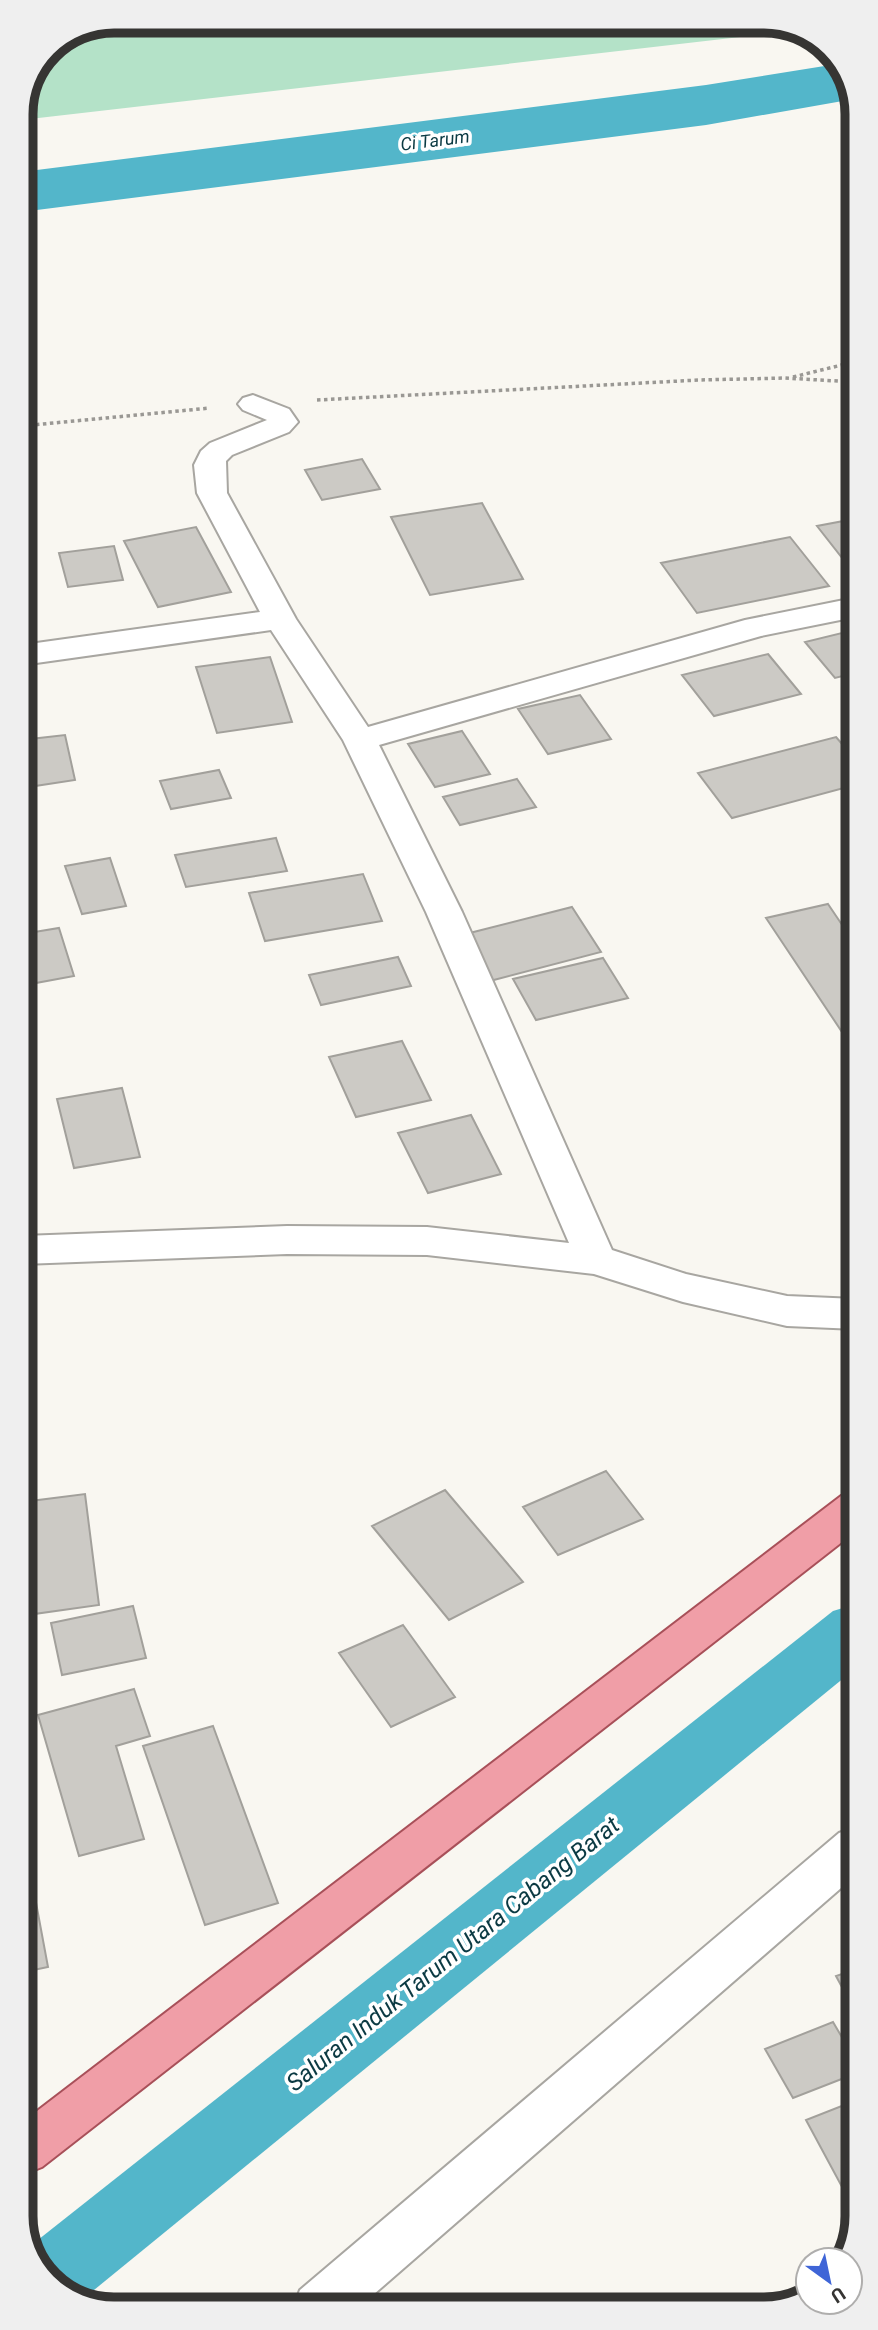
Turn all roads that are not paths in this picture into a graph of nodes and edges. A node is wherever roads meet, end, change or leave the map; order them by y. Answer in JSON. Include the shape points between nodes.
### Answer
{"nodes":[{"id":1,"x":253,"y":404,"type":"road end"},
{"id":2,"x":845,"y":609,"type":"edge"},
{"id":3,"x":280,"y":619,"type":"junction"},
{"id":4,"x":33,"y":653,"type":"edge"},
{"id":5,"x":360,"y":740,"type":"junction"},
{"id":6,"x":33,"y":1250,"type":"edge"},
{"id":7,"x":596,"y":1260,"type":"junction"},
{"id":8,"x":845,"y":1314,"type":"edge"},
{"id":9,"x":845,"y":1517,"type":"edge"},
{"id":10,"x":845,"y":1856,"type":"edge"},
{"id":11,"x":33,"y":2144,"type":"edge"},
{"id":12,"x":332,"y":2297,"type":"edge"}],
"edges":[{"from":1,"to":3,"type":"street","via":[[279,415],[284,422],[212,457],[212,493]]},
{"from":2,"to":5,"type":"street","via":[[756,627]]},
{"from":3,"to":4,"type":"street"},
{"from":3,"to":5,"type":"street"},
{"from":5,"to":7,"type":"street","via":[[444,912]]},
{"from":6,"to":7,"type":"street","via":[[287,1240],[427,1241]]},
{"from":7,"to":8,"type":"street","via":[[683,1288],[787,1311]]},
{"from":9,"to":11,"type":"main road"},
{"from":10,"to":12,"type":"street"}]}
